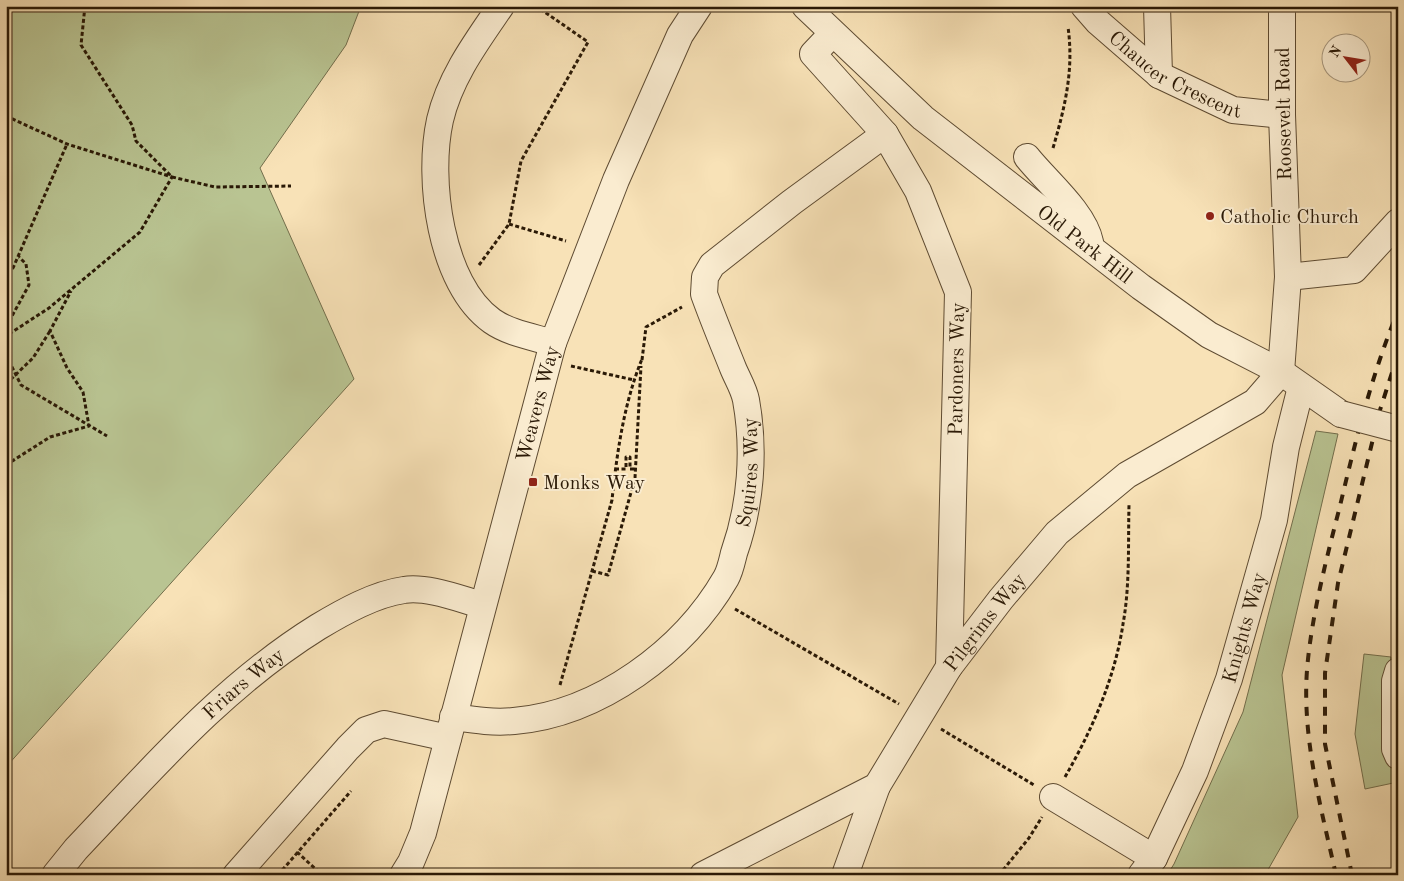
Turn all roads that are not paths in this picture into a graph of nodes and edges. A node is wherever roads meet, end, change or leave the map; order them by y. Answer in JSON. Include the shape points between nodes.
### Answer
{"nodes":[{"id":1,"x":501,"y":6,"type":"edge"},
{"id":2,"x":699,"y":6,"type":"edge"},
{"id":3,"x":805,"y":6,"type":"edge"},
{"id":4,"x":1157,"y":6,"type":"edge"},
{"id":5,"x":1282,"y":6,"type":"edge"},
{"id":6,"x":1076,"y":15,"type":"edge"},
{"id":7,"x":832,"y":34,"type":"junction"},
{"id":8,"x":1159,"y":75,"type":"junction"},
{"id":9,"x":1282,"y":115,"type":"junction"},
{"id":10,"x":885,"y":134,"type":"junction"},
{"id":11,"x":1027,"y":157,"type":"dead end"},
{"id":12,"x":1398,"y":222,"type":"edge"},
{"id":13,"x":1091,"y":248,"type":"junction"},
{"id":14,"x":1288,"y":277,"type":"junction"},
{"id":15,"x":550,"y":352,"type":"junction"},
{"id":16,"x":1291,"y":380,"type":"junction"},
{"id":17,"x":1398,"y":429,"type":"edge"},
{"id":18,"x":482,"y":605,"type":"junction"},
{"id":19,"x":949,"y":667,"type":"junction"},
{"id":20,"x":1398,"y":670,"type":"edge"},
{"id":21,"x":451,"y":728,"type":"junction"},
{"id":22,"x":1398,"y":756,"type":"edge"},
{"id":23,"x":877,"y":786,"type":"junction"},
{"id":24,"x":1054,"y":797,"type":"road end"},
{"id":25,"x":1148,"y":866,"type":"edge"},
{"id":26,"x":55,"y":875,"type":"edge"},
{"id":27,"x":236,"y":875,"type":"edge"},
{"id":28,"x":403,"y":875,"type":"edge"},
{"id":29,"x":703,"y":875,"type":"edge"},
{"id":30,"x":845,"y":875,"type":"edge"}],
"edges":[{"from":1,"to":15,"type":"street","via":[[454,81],[440,120],[437,196],[445,246],[462,289],[473,305],[493,322]]},
{"from":2,"to":15,"type":"street","name":"Weavers Way","via":[[680,35],[616,180]]},
{"from":3,"to":7,"type":"street","name":"Old Park Hill"},
{"from":4,"to":8,"type":"street"},
{"from":5,"to":9,"type":"street","name":"Roosevelt Road"},
{"from":6,"to":8,"type":"street","name":"Chaucer Crescent","via":[[1098,22]]},
{"from":7,"to":10,"type":"street","name":"Pardoners Way","via":[[812,54]]},
{"from":7,"to":13,"type":"street","name":"Old Park Hill","via":[[923,118]]},
{"from":8,"to":9,"type":"street","name":"Chaucer Crescent","via":[[1233,110]]},
{"from":9,"to":14,"type":"street","name":"Roosevelt Road"},
{"from":10,"to":19,"type":"street","name":"Pardoners Way","via":[[918,191],[958,292]]},
{"from":10,"to":21,"type":"street","name":"Squires Way","via":[[712,265],[705,277],[704,294],[746,399],[750,467],[744,523],[727,576],[697,620],[642,672],[599,696],[552,713]]},
{"from":11,"to":13,"type":"street","via":[[1073,210],[1088,232]]},
{"from":12,"to":14,"type":"street","via":[[1354,270]]},
{"from":13,"to":16,"type":"street","name":"Old Park Hill","via":[[1209,335]]},
{"from":14,"to":16,"type":"street","name":"Roosevelt Road"},
{"from":15,"to":18,"type":"street","name":"Weavers Way"},
{"from":16,"to":17,"type":"street","name":"Old Park Hill","bridge":true,"via":[[1341,414]]},
{"from":16,"to":19,"type":"street","name":"Pilgrims Way","via":[[1127,475],[1057,533],[1001,598]]},
{"from":16,"to":25,"type":"street","name":"Knights Way","via":[[1286,447],[1274,520],[1230,679],[1195,771]]},
{"from":18,"to":21,"type":"street","name":"Weavers Way"},
{"from":18,"to":26,"type":"street","name":"Friars Way","via":[[434,592],[405,589],[350,607],[284,649],[216,704],[76,849]]},
{"from":19,"to":23,"type":"street","name":"Pilgrims Way"},
{"from":20,"to":22,"type":"street","via":[[1395,682],[1395,749]]},
{"from":21,"to":27,"type":"street","name":"Squires Way","via":[[384,724],[366,730]]},
{"from":21,"to":28,"type":"street","name":"Weavers Way","via":[[424,833]]},
{"from":23,"to":29,"type":"street"},
{"from":23,"to":30,"type":"street","name":"Pilgrims Way"},
{"from":24,"to":25,"type":"street","name":"Knights Way"}]}
